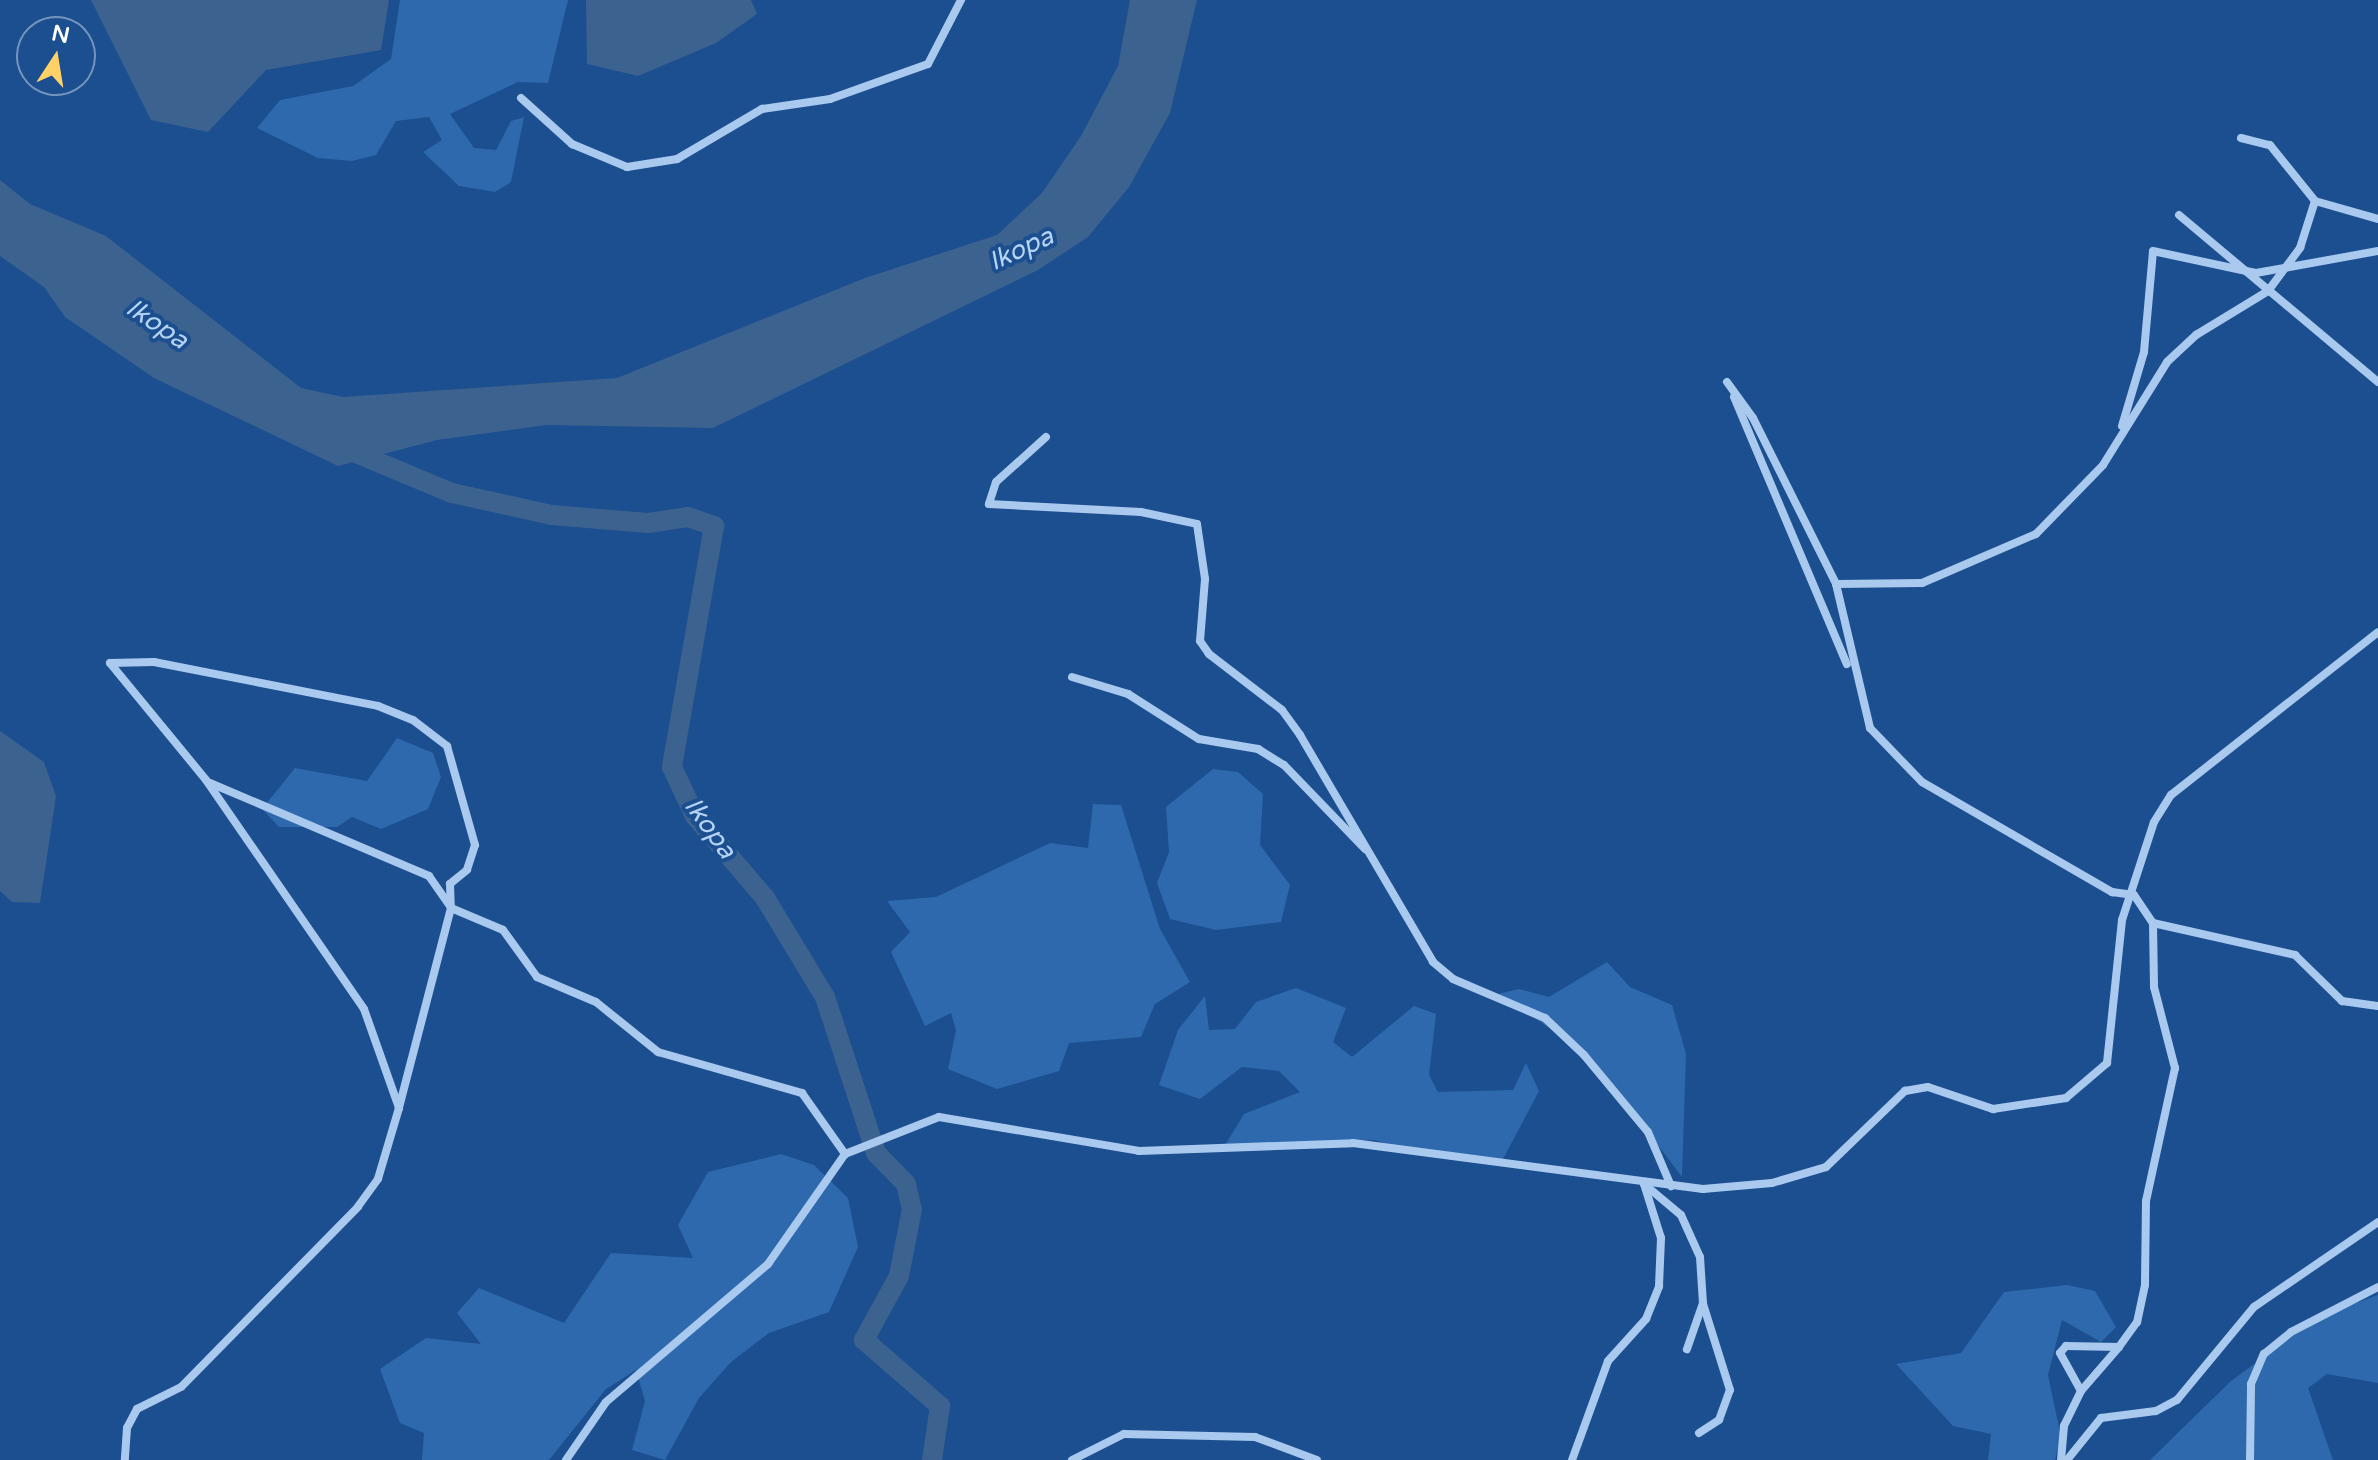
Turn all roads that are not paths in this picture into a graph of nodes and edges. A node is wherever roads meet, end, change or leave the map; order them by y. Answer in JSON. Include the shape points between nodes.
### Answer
{"nodes":[{"id":1,"x":961,"y":0,"type":"edge"},
{"id":2,"x":521,"y":98,"type":"dead end"},
{"id":3,"x":2241,"y":138,"type":"dead end"},
{"id":4,"x":2315,"y":201,"type":"junction"},
{"id":5,"x":2179,"y":215,"type":"dead end"},
{"id":6,"x":2378,"y":219,"type":"edge"},
{"id":7,"x":2378,"y":251,"type":"edge"},
{"id":8,"x":2284,"y":270,"type":"junction"},
{"id":9,"x":2249,"y":272,"type":"junction"},
{"id":10,"x":2268,"y":291,"type":"junction"},
{"id":11,"x":2378,"y":382,"type":"edge"},
{"id":12,"x":1046,"y":437,"type":"dead end"},
{"id":13,"x":2116,"y":442,"type":"junction"},
{"id":14,"x":1836,"y":584,"type":"junction"},
{"id":15,"x":2378,"y":632,"type":"edge"},
{"id":16,"x":1072,"y":677,"type":"dead end"},
{"id":17,"x":1854,"y":682,"type":"junction"},
{"id":18,"x":206,"y":780,"type":"junction"},
{"id":19,"x":1369,"y":852,"type":"junction"},
{"id":20,"x":2134,"y":895,"type":"junction"},
{"id":21,"x":451,"y":908,"type":"junction"},
{"id":22,"x":2153,"y":923,"type":"junction"},
{"id":23,"x":2378,"y":1006,"type":"edge"},
{"id":24,"x":399,"y":1108,"type":"junction"},
{"id":25,"x":845,"y":1154,"type":"junction"},
{"id":26,"x":1644,"y":1184,"type":"junction"},
{"id":27,"x":1671,"y":1186,"type":"junction"},
{"id":28,"x":2378,"y":1222,"type":"edge"},
{"id":29,"x":2378,"y":1287,"type":"edge"},
{"id":30,"x":1703,"y":1303,"type":"junction"},
{"id":31,"x":2119,"y":1347,"type":"junction"},
{"id":32,"x":1687,"y":1349,"type":"dead end"},
{"id":33,"x":2081,"y":1391,"type":"junction"},
{"id":34,"x":1699,"y":1433,"type":"dead end"},
{"id":35,"x":125,"y":1460,"type":"edge"},
{"id":36,"x":566,"y":1460,"type":"edge"},
{"id":37,"x":1072,"y":1460,"type":"edge"},
{"id":38,"x":1317,"y":1460,"type":"edge"},
{"id":39,"x":1572,"y":1460,"type":"edge"},
{"id":40,"x":2064,"y":1460,"type":"edge"},
{"id":41,"x":2250,"y":1460,"type":"edge"}],
"edges":[{"from":1,"to":2,"type":"street","via":[[928,64],[830,99],[762,109],[677,159],[627,167],[572,144]]},
{"from":3,"to":4,"type":"street","via":[[2270,145]]},
{"from":4,"to":6,"type":"street"},
{"from":4,"to":8,"type":"street","via":[[2314,219]]},
{"from":5,"to":9,"type":"street"},
{"from":7,"to":8,"type":"street"},
{"from":8,"to":9,"type":"street"},
{"from":8,"to":10,"type":"street"},
{"from":9,"to":10,"type":"street"},
{"from":9,"to":13,"type":"street","via":[[2153,251],[2144,352]]},
{"from":10,"to":11,"type":"street"},
{"from":10,"to":13,"type":"street","via":[[2196,335],[2167,362]]},
{"from":12,"to":19,"type":"street","via":[[996,482],[989,504],[1141,512],[1197,524],[1205,579],[1200,641],[1282,710]]},
{"from":13,"to":14,"type":"street","via":[[2066,506],[2013,549],[1922,583]]},
{"from":14,"to":17,"type":"street"},
{"from":14,"to":17,"type":"street","via":[[1753,418],[1727,382]]},
{"from":15,"to":20,"type":"street","via":[[2171,795],[2154,822]]},
{"from":16,"to":19,"type":"street","via":[[1128,694],[1199,739],[1258,749],[1284,765]]},
{"from":17,"to":20,"type":"street","via":[[1870,728],[1922,782],[2112,892]]},
{"from":18,"to":21,"type":"street","via":[[270,814],[429,876]]},
{"from":18,"to":21,"type":"street","via":[[110,663],[195,669],[413,720],[447,746],[475,845],[467,870],[450,884]]},
{"from":18,"to":24,"type":"street","via":[[364,1009]]},
{"from":19,"to":27,"type":"street","via":[[1433,962],[1453,979],[1545,1018],[1584,1055],[1648,1132]]},
{"from":20,"to":22,"type":"street"},
{"from":20,"to":27,"type":"street","via":[[2122,920],[2107,1063],[2066,1098],[1993,1109],[1928,1087],[1905,1091],[1826,1167],[1772,1183]]},
{"from":21,"to":24,"type":"street"},
{"from":21,"to":25,"type":"street","via":[[493,923],[537,977],[596,1002],[658,1052],[802,1093]]},
{"from":22,"to":23,"type":"street","via":[[2295,955],[2342,1001]]},
{"from":22,"to":31,"type":"street","via":[[2154,987],[2175,1068],[2146,1201],[2145,1285],[2137,1322]]},
{"from":24,"to":35,"type":"street","via":[[378,1179],[358,1207],[181,1387],[137,1409],[127,1428]]},
{"from":25,"to":26,"type":"street","via":[[939,1117],[1139,1151],[1353,1143]]},
{"from":25,"to":36,"type":"street","via":[[768,1264],[606,1402]]},
{"from":26,"to":27,"type":"street"},
{"from":26,"to":30,"type":"street","via":[[1693,1234]]},
{"from":26,"to":39,"type":"street","via":[[1661,1238],[1659,1286],[1646,1319],[1608,1361]]},
{"from":28,"to":40,"type":"street","via":[[2254,1307],[2177,1400],[2156,1411],[2101,1418]]},
{"from":29,"to":41,"type":"street","via":[[2264,1354],[2251,1384]]},
{"from":30,"to":32,"type":"street"},
{"from":30,"to":34,"type":"street","via":[[1730,1390],[1719,1420]]},
{"from":31,"to":33,"type":"street"},
{"from":31,"to":33,"type":"street","via":[[2066,1346],[2060,1353]]},
{"from":33,"to":40,"type":"street","via":[[2064,1426]]},
{"from":37,"to":38,"type":"street","via":[[1124,1434],[1255,1437]]}]}
